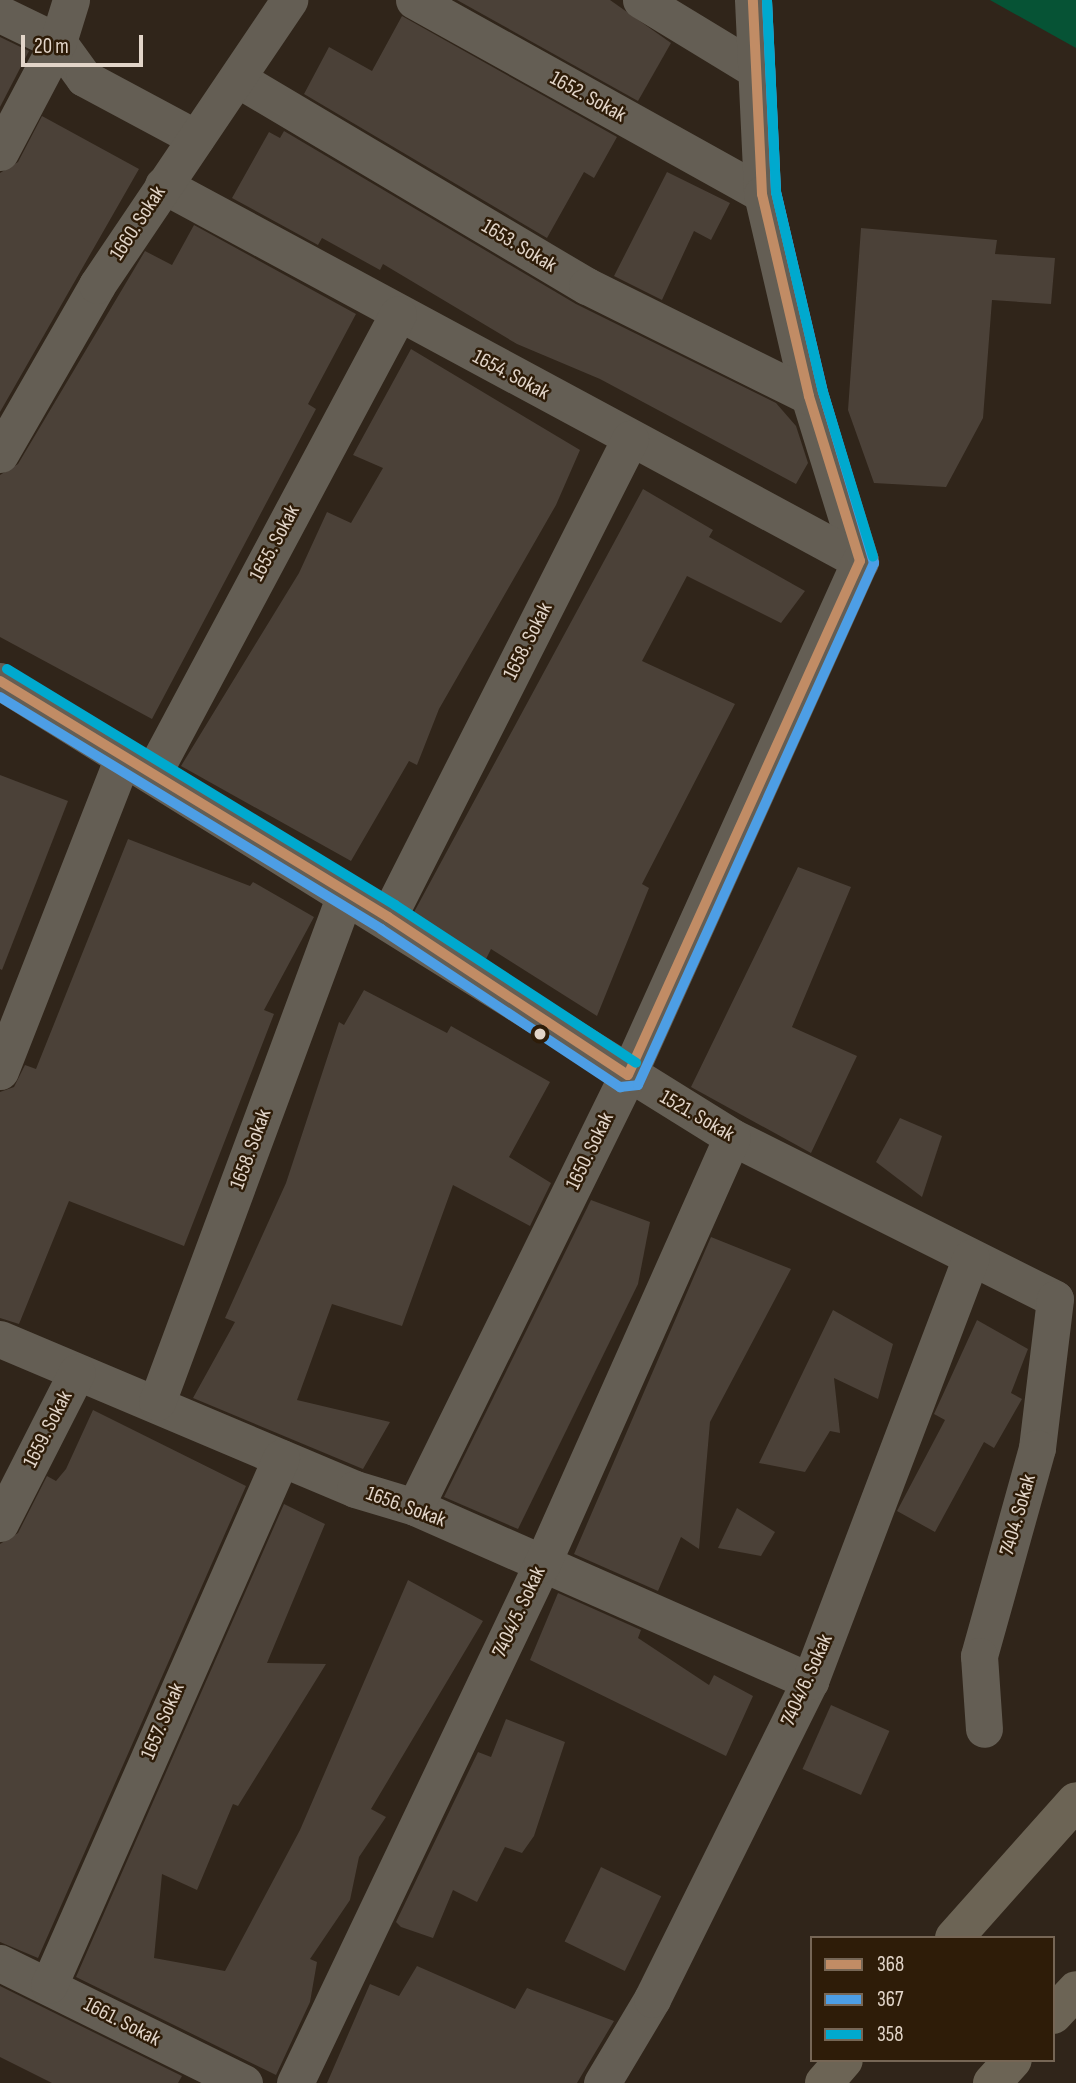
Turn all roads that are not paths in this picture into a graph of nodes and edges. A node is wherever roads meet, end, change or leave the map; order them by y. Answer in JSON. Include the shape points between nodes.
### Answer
{"nodes":[{"id":1,"x":71,"y":0,"type":"edge"},
{"id":2,"x":289,"y":0,"type":"edge"},
{"id":3,"x":414,"y":0,"type":"edge"},
{"id":4,"x":641,"y":0,"type":"edge"},
{"id":5,"x":753,"y":0,"type":"edge"},
{"id":6,"x":0,"y":13,"type":"edge"},
{"id":7,"x":58,"y":42,"type":"junction"},
{"id":8,"x":757,"y":70,"type":"junction"},
{"id":9,"x":238,"y":79,"type":"junction"},
{"id":10,"x":196,"y":138,"type":"junction"},
{"id":11,"x":0,"y":152,"type":"edge"},
{"id":12,"x":163,"y":185,"type":"junction"},
{"id":13,"x":762,"y":194,"type":"junction"},
{"id":14,"x":398,"y":314,"type":"junction"},
{"id":15,"x":809,"y":396,"type":"junction"},
{"id":16,"x":630,"y":439,"type":"junction"},
{"id":17,"x":0,"y":454,"type":"edge"},
{"id":18,"x":860,"y":561,"type":"junction"},
{"id":19,"x":0,"y":681,"type":"edge"},
{"id":20,"x":138,"y":765,"type":"junction"},
{"id":21,"x":345,"y":895,"type":"junction"},
{"id":22,"x":388,"y":917,"type":"junction"},
{"id":23,"x":0,"y":1071,"type":"edge"},
{"id":24,"x":628,"y":1075,"type":"junction"},
{"id":25,"x":732,"y":1137,"type":"junction"},
{"id":26,"x":971,"y":1258,"type":"junction"},
{"id":27,"x":1055,"y":1299,"type":"joint"},
{"id":28,"x":0,"y":1339,"type":"edge"},
{"id":29,"x":76,"y":1372,"type":"junction"},
{"id":30,"x":157,"y":1402,"type":"junction"},
{"id":31,"x":281,"y":1458,"type":"junction"},
{"id":32,"x":415,"y":1507,"type":"junction"},
{"id":33,"x":0,"y":1523,"type":"edge"},
{"id":34,"x":542,"y":1564,"type":"junction"},
{"id":35,"x":810,"y":1681,"type":"junction"},
{"id":36,"x":984,"y":1729,"type":"dead end"},
{"id":37,"x":1070,"y":1808,"type":"edge"},
{"id":38,"x":956,"y":1936,"type":"edge"},
{"id":39,"x":0,"y":1963,"type":"edge"},
{"id":40,"x":48,"y":1985,"type":"junction"},
{"id":41,"x":1076,"y":1990,"type":"edge"},
{"id":42,"x":1055,"y":2013,"type":"edge"},
{"id":43,"x":842,"y":2062,"type":"edge"},
{"id":44,"x":1011,"y":2062,"type":"edge"},
{"id":45,"x":243,"y":2083,"type":"edge"},
{"id":46,"x":295,"y":2083,"type":"edge"},
{"id":47,"x":602,"y":2083,"type":"edge"},
{"id":48,"x":824,"y":2083,"type":"edge"},
{"id":49,"x":992,"y":2083,"type":"edge"}],
"edges":[{"from":1,"to":7,"type":"street"},
{"from":2,"to":9,"type":"street","name":"1660. Sokak"},
{"from":3,"to":13,"type":"street","name":"1652. Sokak"},
{"from":4,"to":8,"type":"street"},
{"from":5,"to":8,"type":"street"},
{"from":6,"to":7,"type":"street"},
{"from":7,"to":10,"type":"street","via":[[84,78]]},
{"from":7,"to":11,"type":"street"},
{"from":8,"to":13,"type":"street"},
{"from":9,"to":10,"type":"street","name":"1660. Sokak"},
{"from":9,"to":15,"type":"street","name":"1653. Sokak","via":[[587,286]]},
{"from":10,"to":12,"type":"street","name":"1660. Sokak"},
{"from":12,"to":14,"type":"street","name":"1654. Sokak"},
{"from":12,"to":17,"type":"street","name":"1660. Sokak"},
{"from":13,"to":15,"type":"street"},
{"from":14,"to":16,"type":"street","name":"1654. Sokak"},
{"from":14,"to":20,"type":"street","name":"1655. Sokak"},
{"from":15,"to":18,"type":"street"},
{"from":16,"to":18,"type":"street","name":"1654. Sokak"},
{"from":16,"to":22,"type":"street","name":"1658. Sokak"},
{"from":18,"to":24,"type":"street","name":"1650. Sokak"},
{"from":19,"to":20,"type":"street","name":"1521. Sokak"},
{"from":20,"to":21,"type":"street","name":"1521. Sokak"},
{"from":20,"to":23,"type":"street","name":"1655. Sokak"},
{"from":21,"to":22,"type":"street","name":"1521. Sokak"},
{"from":21,"to":30,"type":"street","name":"1658. Sokak"},
{"from":22,"to":24,"type":"street","name":"1521. Sokak"},
{"from":24,"to":25,"type":"street","name":"1521. Sokak"},
{"from":24,"to":32,"type":"street","name":"1650. Sokak"},
{"from":25,"to":26,"type":"street","name":"1521. Sokak"},
{"from":25,"to":34,"type":"street","name":"7404/5. Sokak"},
{"from":26,"to":27,"type":"street","name":"1521. Sokak"},
{"from":26,"to":35,"type":"street","name":"7404/6. Sokak"},
{"from":27,"to":36,"type":"street","name":"7404. Sokak","via":[[1037,1448],[979,1656]]},
{"from":28,"to":29,"type":"street","name":"1656. Sokak"},
{"from":29,"to":30,"type":"street","name":"1656. Sokak"},
{"from":29,"to":33,"type":"street","name":"1659. Sokak"},
{"from":30,"to":31,"type":"street","name":"1656. Sokak"},
{"from":31,"to":32,"type":"street","name":"1656. Sokak"},
{"from":31,"to":40,"type":"street","name":"1657. Sokak"},
{"from":32,"to":34,"type":"street","name":"1656. Sokak"},
{"from":34,"to":35,"type":"street","name":"1656. Sokak"},
{"from":34,"to":46,"type":"street","name":"7404/5. Sokak"},
{"from":35,"to":47,"type":"street","name":"7404/6. Sokak","via":[[652,1999]]},
{"from":37,"to":38,"type":"highway"},
{"from":39,"to":40,"type":"street","name":"1661. Sokak"},
{"from":40,"to":45,"type":"street","name":"1661. Sokak"},
{"from":41,"to":42,"type":"highway"},
{"from":43,"to":48,"type":"highway"},
{"from":44,"to":49,"type":"highway"}]}
